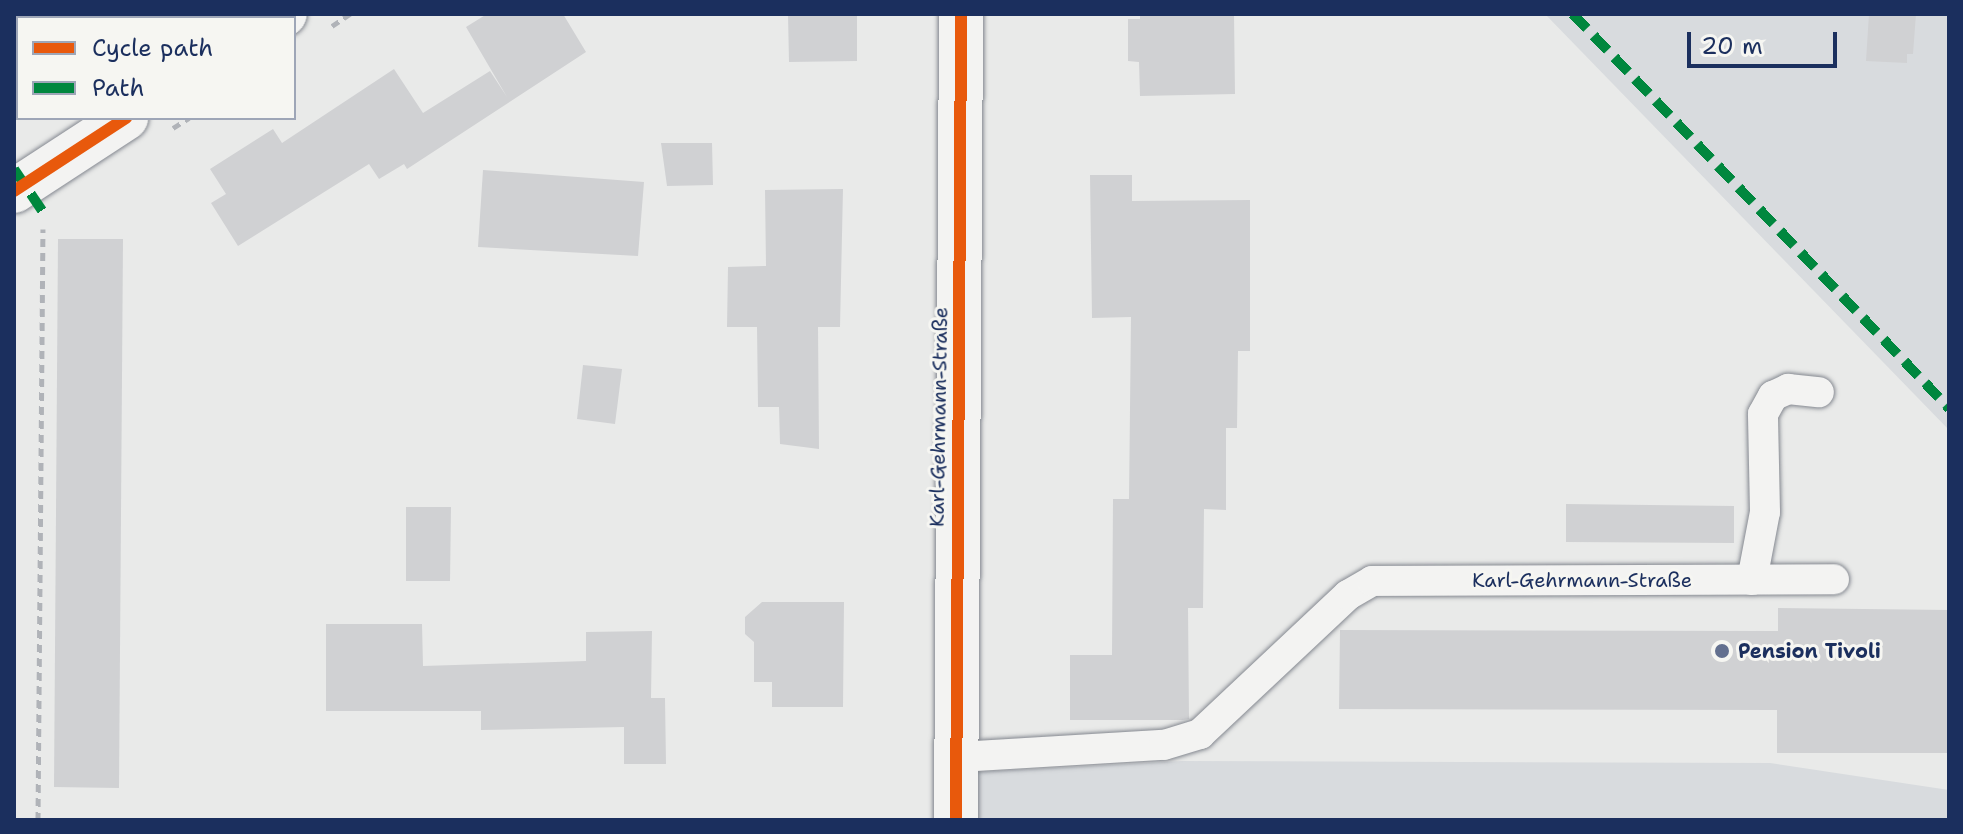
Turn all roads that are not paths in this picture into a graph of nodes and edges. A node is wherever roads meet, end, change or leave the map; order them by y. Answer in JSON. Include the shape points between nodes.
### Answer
{"nodes":[{"id":1,"x":961,"y":14,"type":"edge"},
{"id":2,"x":124,"y":120,"type":"edge"},
{"id":3,"x":28,"y":202,"type":"edge"},
{"id":4,"x":1819,"y":392,"type":"dead end"},
{"id":5,"x":1834,"y":579,"type":"dead end"},
{"id":6,"x":1752,"y":580,"type":"junction"},
{"id":7,"x":959,"y":757,"type":"junction"},
{"id":8,"x":956,"y":820,"type":"edge"}],
"edges":[{"from":1,"to":7,"type":"street","name":"Karl-Gehrmann-Straße"},
{"from":2,"to":3,"type":"street"},
{"from":4,"to":6,"type":"lane","via":[[1788,389],[1773,396],[1763,414],[1765,512]]},
{"from":5,"to":6,"type":"lane","name":"Karl-Gehrmann-Straße"},
{"from":6,"to":7,"type":"lane","name":"Karl-Gehrmann-Straße","via":[[1372,581],[1348,595],[1200,734],[1164,745]]},
{"from":7,"to":8,"type":"street","name":"Karl-Gehrmann-Straße"}]}
